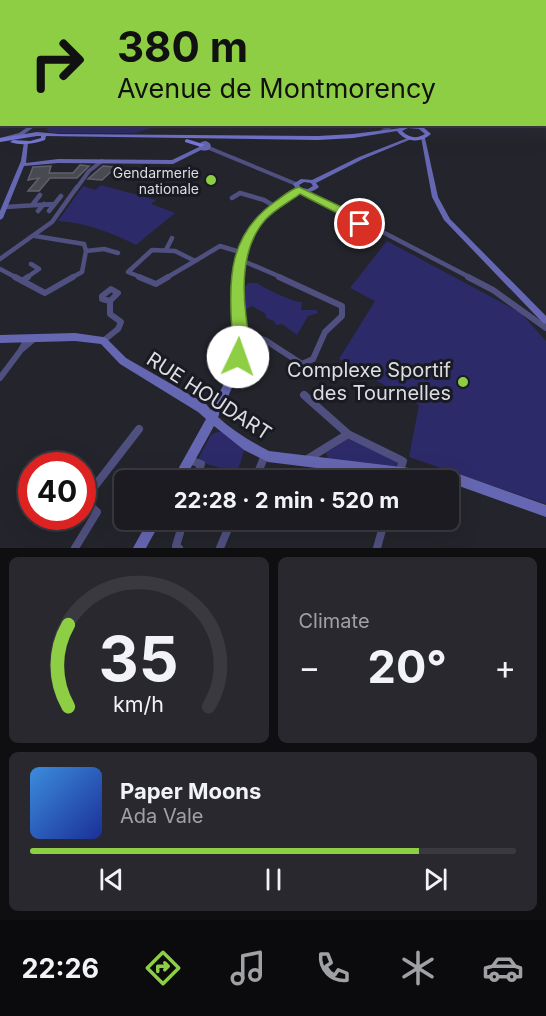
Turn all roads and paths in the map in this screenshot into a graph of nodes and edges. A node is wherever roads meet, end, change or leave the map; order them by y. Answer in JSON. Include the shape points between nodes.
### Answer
{"nodes":[{"id":1,"x":35,"y":126,"type":"edge"},
{"id":2,"x":36,"y":126,"type":"edge"},
{"id":3,"x":38,"y":126,"type":"edge"},
{"id":4,"x":425,"y":127,"type":"edge"},
{"id":5,"x":403,"y":129,"type":"edge"},
{"id":6,"x":41,"y":138,"type":"junction"},
{"id":7,"x":26,"y":139,"type":"junction"},
{"id":8,"x":154,"y":139,"type":"junction"},
{"id":9,"x":419,"y":139,"type":"junction"},
{"id":10,"x":244,"y":140,"type":"junction"},
{"id":11,"x":0,"y":141,"type":"edge"},
{"id":12,"x":201,"y":147,"type":"junction"},
{"id":13,"x":210,"y":147,"type":"junction"},
{"id":14,"x":27,"y":152,"type":"junction"},
{"id":15,"x":102,"y":161,"type":"junction"},
{"id":16,"x":22,"y":165,"type":"junction"},
{"id":17,"x":313,"y":182,"type":"junction"},
{"id":18,"x":79,"y":183,"type":"joint"},
{"id":19,"x":298,"y":189,"type":"junction"},
{"id":20,"x":314,"y":189,"type":"junction"},
{"id":21,"x":40,"y":195,"type":"dead end"},
{"id":22,"x":61,"y":196,"type":"dead end"},
{"id":23,"x":232,"y":198,"type":"dead end"},
{"id":24,"x":318,"y":199,"type":"junction"},
{"id":25,"x":33,"y":204,"type":"junction"},
{"id":26,"x":44,"y":204,"type":"junction"},
{"id":27,"x":54,"y":204,"type":"junction"},
{"id":28,"x":274,"y":206,"type":"junction"},
{"id":29,"x":4,"y":207,"type":"junction"},
{"id":30,"x":49,"y":210,"type":"dead end"},
{"id":31,"x":38,"y":211,"type":"dead end"},
{"id":32,"x":355,"y":217,"type":"joint"},
{"id":33,"x":0,"y":218,"type":"edge"},
{"id":34,"x":369,"y":228,"type":"joint"},
{"id":35,"x":35,"y":236,"type":"junction"},
{"id":36,"x":172,"y":238,"type":"dead end"},
{"id":37,"x":166,"y":250,"type":"junction"},
{"id":38,"x":86,"y":251,"type":"junction"},
{"id":39,"x":118,"y":253,"type":"dead end"},
{"id":40,"x":242,"y":257,"type":"junction"},
{"id":41,"x":0,"y":259,"type":"edge"},
{"id":42,"x":196,"y":261,"type":"junction"},
{"id":43,"x":30,"y":264,"type":"dead end"},
{"id":44,"x":0,"y":269,"type":"edge"},
{"id":45,"x":22,"y":281,"type":"junction"},
{"id":46,"x":110,"y":301,"type":"dead end"},
{"id":47,"x":546,"y":321,"type":"edge"},
{"id":48,"x":546,"y":329,"type":"edge"},
{"id":49,"x":240,"y":332,"type":"junction"},
{"id":50,"x":0,"y":339,"type":"edge"},
{"id":51,"x":31,"y":339,"type":"junction"},
{"id":52,"x":103,"y":341,"type":"junction"},
{"id":53,"x":0,"y":378,"type":"edge"},
{"id":54,"x":304,"y":395,"type":"dead end"},
{"id":55,"x":213,"y":417,"type":"junction"},
{"id":56,"x":139,"y":429,"type":"dead end"},
{"id":57,"x":348,"y":434,"type":"junction"},
{"id":58,"x":265,"y":455,"type":"junction"},
{"id":59,"x":189,"y":460,"type":"junction"},
{"id":60,"x":305,"y":461,"type":"junction"},
{"id":61,"x":184,"y":470,"type":"edge"},
{"id":62,"x":199,"y":470,"type":"edge"},
{"id":63,"x":259,"y":470,"type":"edge"},
{"id":64,"x":361,"y":470,"type":"edge"},
{"id":65,"x":400,"y":470,"type":"edge"},
{"id":66,"x":459,"y":480,"type":"edge"},
{"id":67,"x":546,"y":511,"type":"edge"},
{"id":68,"x":150,"y":530,"type":"edge"},
{"id":69,"x":181,"y":530,"type":"edge"},
{"id":70,"x":227,"y":530,"type":"edge"},
{"id":71,"x":382,"y":530,"type":"edge"},
{"id":72,"x":75,"y":548,"type":"edge"},
{"id":73,"x":139,"y":548,"type":"edge"},
{"id":74,"x":179,"y":548,"type":"edge"},
{"id":75,"x":220,"y":548,"type":"edge"},
{"id":76,"x":377,"y":548,"type":"edge"}],
"edges":[{"from":1,"to":11,"type":"street"},
{"from":2,"to":7,"type":"street"},
{"from":3,"to":6,"type":"street"},
{"from":4,"to":5,"type":"main road"},
{"from":4,"to":9,"type":"main road","via":[[428,134]]},
{"from":5,"to":6,"type":"main road","via":[[318,138]]},
{"from":5,"to":9,"type":"main road"},
{"from":5,"to":10,"type":"main road","via":[[329,141]]},
{"from":5,"to":17,"type":"street","via":[[361,158]]},
{"from":6,"to":7,"type":"main road"},
{"from":6,"to":8,"type":"main road"},
{"from":6,"to":14,"type":"street"},
{"from":7,"to":11,"type":"main road"},
{"from":7,"to":14,"type":"street"},
{"from":8,"to":10,"type":"main road"},
{"from":8,"to":12,"type":"main road","via":[[191,141]]},
{"from":9,"to":47,"type":"street","via":[[435,197],[447,220]]},
{"from":10,"to":13,"type":"main road","via":[[222,141]]},
{"from":12,"to":13,"type":"street"},
{"from":12,"to":15,"type":"street","via":[[173,162]]},
{"from":13,"to":19,"type":"street","via":[[259,167]]},
{"from":14,"to":16,"type":"street"},
{"from":15,"to":16,"type":"street"},
{"from":15,"to":18,"type":"street"},
{"from":16,"to":29,"type":"street"},
{"from":17,"to":19,"type":"street","via":[[303,180]]},
{"from":17,"to":20,"type":"street"},
{"from":18,"to":35,"type":"street","via":[[52,222]]},
{"from":19,"to":20,"type":"street"},
{"from":19,"to":24,"type":"street"},
{"from":19,"to":28,"type":"street"},
{"from":20,"to":24,"type":"street"},
{"from":21,"to":25,"type":"street"},
{"from":22,"to":27,"type":"street"},
{"from":23,"to":28,"type":"street","via":[[240,193]]},
{"from":24,"to":32,"type":"street"},
{"from":25,"to":26,"type":"street"},
{"from":25,"to":29,"type":"street"},
{"from":26,"to":27,"type":"street"},
{"from":26,"to":31,"type":"street"},
{"from":27,"to":30,"type":"street"},
{"from":28,"to":40,"type":"street","via":[[259,220]]},
{"from":29,"to":33,"type":"street"},
{"from":32,"to":34,"type":"street"},
{"from":34,"to":48,"type":"street","via":[[386,233],[510,301]]},
{"from":35,"to":38,"type":"street","via":[[47,242],[80,242]]},
{"from":35,"to":41,"type":"street"},
{"from":36,"to":37,"type":"street"},
{"from":37,"to":42,"type":"street","via":[[187,254]]},
{"from":37,"to":42,"type":"street","via":[[152,250],[128,272],[156,285]]},
{"from":38,"to":39,"type":"street","via":[[104,249]]},
{"from":38,"to":45,"type":"street","via":[[82,272],[50,291],[40,292]]},
{"from":40,"to":42,"type":"street","via":[[220,246]]},
{"from":40,"to":49,"type":"street","via":[[236,291]]},
{"from":40,"to":49,"type":"street","via":[[339,303],[343,311],[320,340],[317,354],[306,364],[255,335]]},
{"from":43,"to":45,"type":"street","via":[[39,269]]},
{"from":44,"to":45,"type":"street"},
{"from":46,"to":52,"type":"street","via":[[110,314],[121,322]]},
{"from":49,"to":55,"type":"street","via":[[238,357]]},
{"from":50,"to":51,"type":"street"},
{"from":51,"to":52,"type":"street","via":[[75,337]]},
{"from":51,"to":53,"type":"street"},
{"from":52,"to":55,"type":"street","name":"RUE HOUDART","via":[[123,361]]},
{"from":54,"to":57,"type":"street"},
{"from":55,"to":58,"type":"street","name":"RUE HOUDART"},
{"from":55,"to":59,"type":"street"},
{"from":56,"to":72,"type":"street","via":[[84,500],[97,512]]},
{"from":57,"to":60,"type":"street"},
{"from":57,"to":65,"type":"street","via":[[403,461]]},
{"from":58,"to":60,"type":"street","name":"RUE HOUDART"},
{"from":58,"to":63,"type":"street"},
{"from":59,"to":61,"type":"street"},
{"from":59,"to":62,"type":"street","via":[[201,464]]},
{"from":60,"to":64,"type":"street","name":"RUE HOUDART"},
{"from":66,"to":67,"type":"street","name":"RUE HOUDART"},
{"from":68,"to":73,"type":"street"},
{"from":69,"to":74,"type":"street","via":[[176,546]]},
{"from":70,"to":75,"type":"street"},
{"from":71,"to":76,"type":"street"}]}
